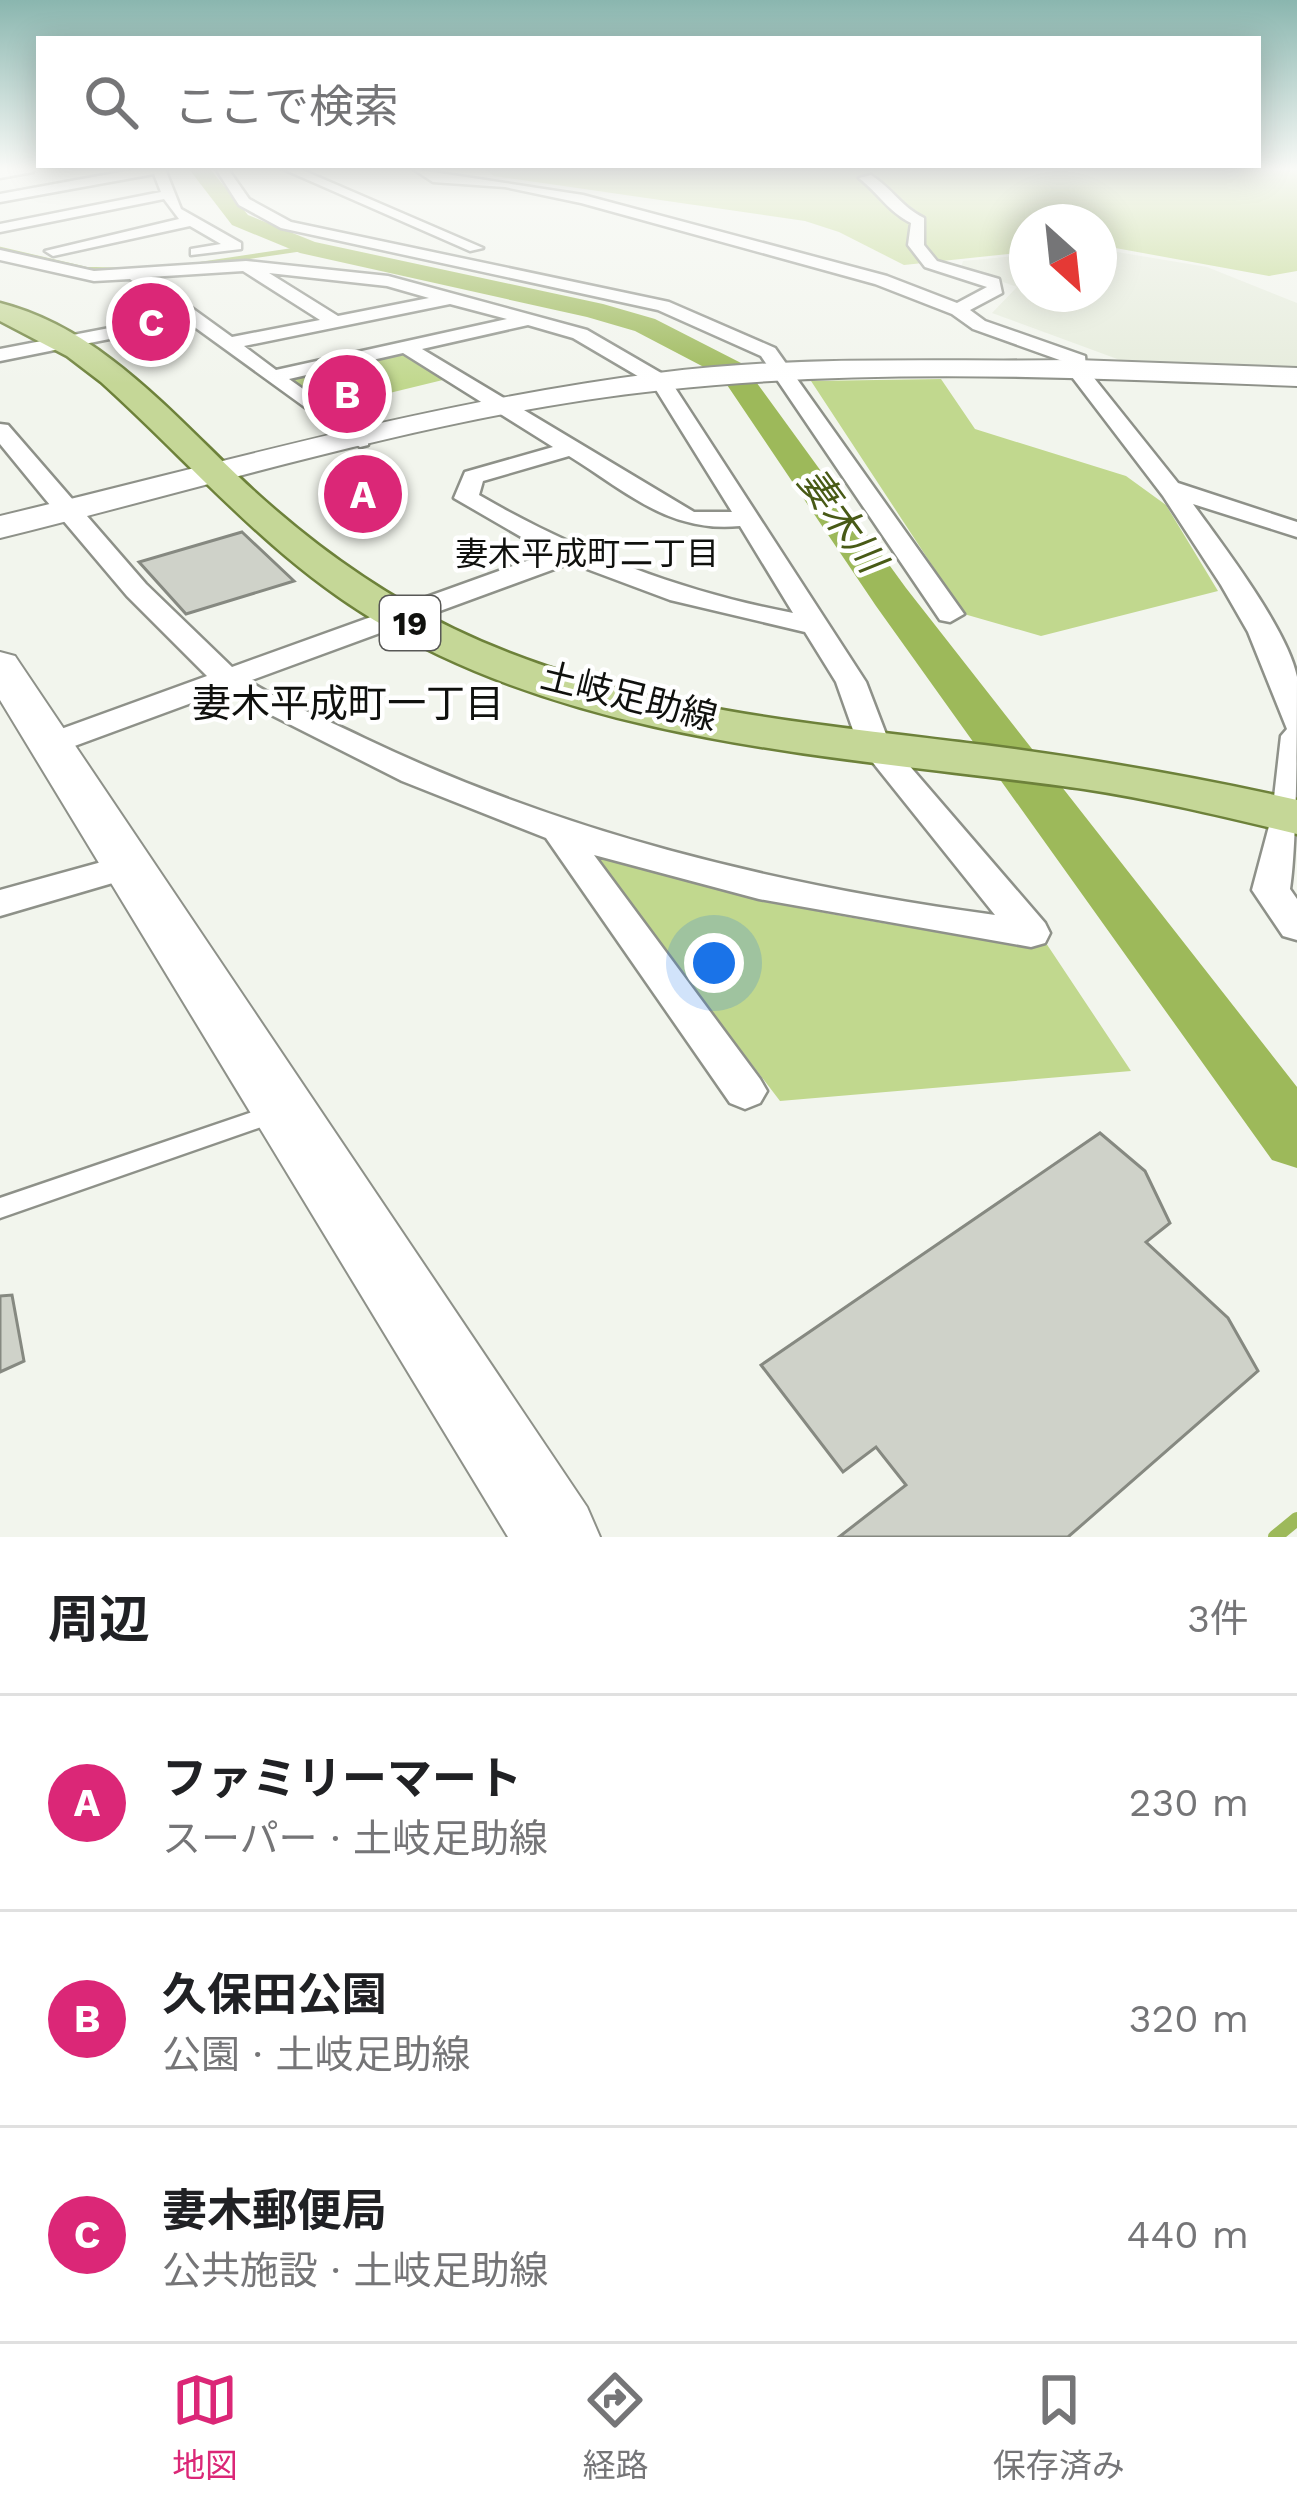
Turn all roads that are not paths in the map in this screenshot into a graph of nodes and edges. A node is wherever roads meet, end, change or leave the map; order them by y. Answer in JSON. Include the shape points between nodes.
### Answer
{"nodes":[{"id":1,"x":3,"y":241,"type":"edge"},
{"id":2,"x":98,"y":241,"type":"edge"},
{"id":3,"x":227,"y":241,"type":"edge"},
{"id":4,"x":365,"y":241,"type":"edge"},
{"id":5,"x":454,"y":241,"type":"edge"},
{"id":6,"x":731,"y":241,"type":"edge"},
{"id":7,"x":917,"y":241,"type":"edge"},
{"id":8,"x":52,"y":251,"type":"junction"},
{"id":9,"x":0,"y":255,"type":"edge"},
{"id":10,"x":246,"y":266,"type":"junction"},
{"id":11,"x":138,"y":268,"type":"junction"},
{"id":12,"x":531,"y":274,"type":"junction"},
{"id":13,"x":866,"y":279,"type":"junction"},
{"id":14,"x":452,"y":298,"type":"junction"},
{"id":15,"x":958,"y":310,"type":"junction"},
{"id":16,"x":0,"y":311,"type":"edge"},
{"id":17,"x":193,"y":317,"type":"junction"},
{"id":18,"x":530,"y":319,"type":"junction"},
{"id":19,"x":334,"y":321,"type":"junction"},
{"id":20,"x":71,"y":341,"type":"junction"},
{"id":21,"x":232,"y":344,"type":"junction"},
{"id":22,"x":407,"y":348,"type":"junction"},
{"id":23,"x":0,"y":355,"type":"edge"},
{"id":24,"x":1076,"y":369,"type":"junction"},
{"id":25,"x":783,"y":372,"type":"junction"},
{"id":26,"x":274,"y":376,"type":"junction"},
{"id":27,"x":1297,"y":377,"type":"edge"},
{"id":28,"x":661,"y":381,"type":"junction"},
{"id":29,"x":503,"y":405,"type":"junction"},
{"id":30,"x":0,"y":430,"type":"edge"},
{"id":31,"x":360,"y":440,"type":"junction"},
{"id":32,"x":574,"y":448,"type":"junction"},
{"id":33,"x":217,"y":475,"type":"junction"},
{"id":34,"x":1165,"y":487,"type":"junction"},
{"id":35,"x":66,"y":510,"type":"junction"},
{"id":36,"x":746,"y":518,"type":"junction"},
{"id":37,"x":0,"y":526,"type":"edge"},
{"id":38,"x":1297,"y":530,"type":"edge"},
{"id":39,"x":568,"y":555,"type":"junction"},
{"id":40,"x":950,"y":614,"type":"dead end"},
{"id":41,"x":398,"y":617,"type":"junction"},
{"id":42,"x":818,"y":626,"type":"junction"},
{"id":43,"x":0,"y":665,"type":"edge"},
{"id":44,"x":229,"y":681,"type":"junction"},
{"id":45,"x":1297,"y":722,"type":"edge"},
{"id":46,"x":1297,"y":736,"type":"edge"},
{"id":47,"x":50,"y":744,"type":"junction"},
{"id":48,"x":893,"y":747,"type":"junction"},
{"id":49,"x":1283,"y":814,"type":"edge"},
{"id":50,"x":558,"y":830,"type":"junction"},
{"id":51,"x":127,"y":867,"type":"junction"},
{"id":52,"x":0,"y":903,"type":"edge"},
{"id":53,"x":1297,"y":926,"type":"edge"},
{"id":54,"x":745,"y":1091,"type":"dead end"},
{"id":55,"x":286,"y":1110,"type":"junction"},
{"id":56,"x":0,"y":1208,"type":"edge"},
{"id":57,"x":557,"y":1537,"type":"edge"}],
"edges":[{"from":1,"to":8,"type":"street"},
{"from":2,"to":8,"type":"street"},
{"from":3,"to":11,"type":"street","via":[[236,246]]},
{"from":4,"to":12,"type":"street"},
{"from":5,"to":12,"type":"street"},
{"from":6,"to":13,"type":"street"},
{"from":7,"to":15,"type":"street","via":[[931,264],[993,283],[996,289]]},
{"from":8,"to":11,"type":"street"},
{"from":9,"to":11,"type":"street","via":[[94,276]]},
{"from":10,"to":11,"type":"street"},
{"from":10,"to":14,"type":"street","via":[[370,278]]},
{"from":10,"to":19,"type":"street"},
{"from":11,"to":17,"type":"street"},
{"from":12,"to":25,"type":"street","via":[[727,330],[768,352]]},
{"from":13,"to":15,"type":"street"},
{"from":13,"to":24,"type":"street","via":[[931,322]]},
{"from":14,"to":18,"type":"street"},
{"from":14,"to":19,"type":"street"},
{"from":15,"to":24,"type":"street","via":[[1078,360]]},
{"from":16,"to":20,"type":"main road","name":"土岐足助線","number":"19"},
{"from":17,"to":20,"type":"street"},
{"from":17,"to":21,"type":"street"},
{"from":18,"to":22,"type":"street"},
{"from":18,"to":28,"type":"street","via":[[597,342]]},
{"from":19,"to":21,"type":"street"},
{"from":20,"to":23,"type":"street"},
{"from":20,"to":33,"type":"main road","name":"土岐足助線","number":"19"},
{"from":21,"to":26,"type":"street"},
{"from":22,"to":26,"type":"street"},
{"from":22,"to":29,"type":"street"},
{"from":24,"to":25,"type":"street"},
{"from":24,"to":27,"type":"street"},
{"from":24,"to":34,"type":"street"},
{"from":25,"to":28,"type":"street"},
{"from":25,"to":40,"type":"street"},
{"from":26,"to":31,"type":"street"},
{"from":28,"to":29,"type":"street"},
{"from":28,"to":36,"type":"street"},
{"from":29,"to":31,"type":"street"},
{"from":29,"to":32,"type":"street"},
{"from":30,"to":35,"type":"street"},
{"from":31,"to":33,"type":"street"},
{"from":32,"to":36,"type":"street","via":[[686,518]]},
{"from":32,"to":39,"type":"street","via":[[473,477],[466,499]]},
{"from":33,"to":35,"type":"street"},
{"from":33,"to":41,"type":"main road","name":"土岐足助線","number":"19","via":[[289,540]]},
{"from":34,"to":38,"type":"street"},
{"from":34,"to":45,"type":"street","via":[[1278,665]]},
{"from":35,"to":37,"type":"street"},
{"from":35,"to":44,"type":"street"},
{"from":36,"to":42,"type":"street"},
{"from":39,"to":41,"type":"street"},
{"from":39,"to":42,"type":"street","via":[[726,610]]},
{"from":41,"to":44,"type":"street"},
{"from":41,"to":48,"type":"main road","name":"土岐足助線","number":"19","via":[[467,651],[614,697]]},
{"from":42,"to":48,"type":"street"},
{"from":43,"to":47,"type":"street"},
{"from":44,"to":47,"type":"street"},
{"from":44,"to":50,"type":"street","via":[[484,806]]},
{"from":46,"to":49,"type":"street"},
{"from":47,"to":51,"type":"street"},
{"from":48,"to":49,"type":"main road","name":"土岐足助線","number":"19"},
{"from":48,"to":50,"type":"street","via":[[1031,933],[764,892]]},
{"from":49,"to":53,"type":"street","via":[[1271,890]]},
{"from":50,"to":54,"type":"street"},
{"from":51,"to":52,"type":"street"},
{"from":51,"to":55,"type":"street"},
{"from":55,"to":56,"type":"lane"},
{"from":55,"to":57,"type":"street"}]}
